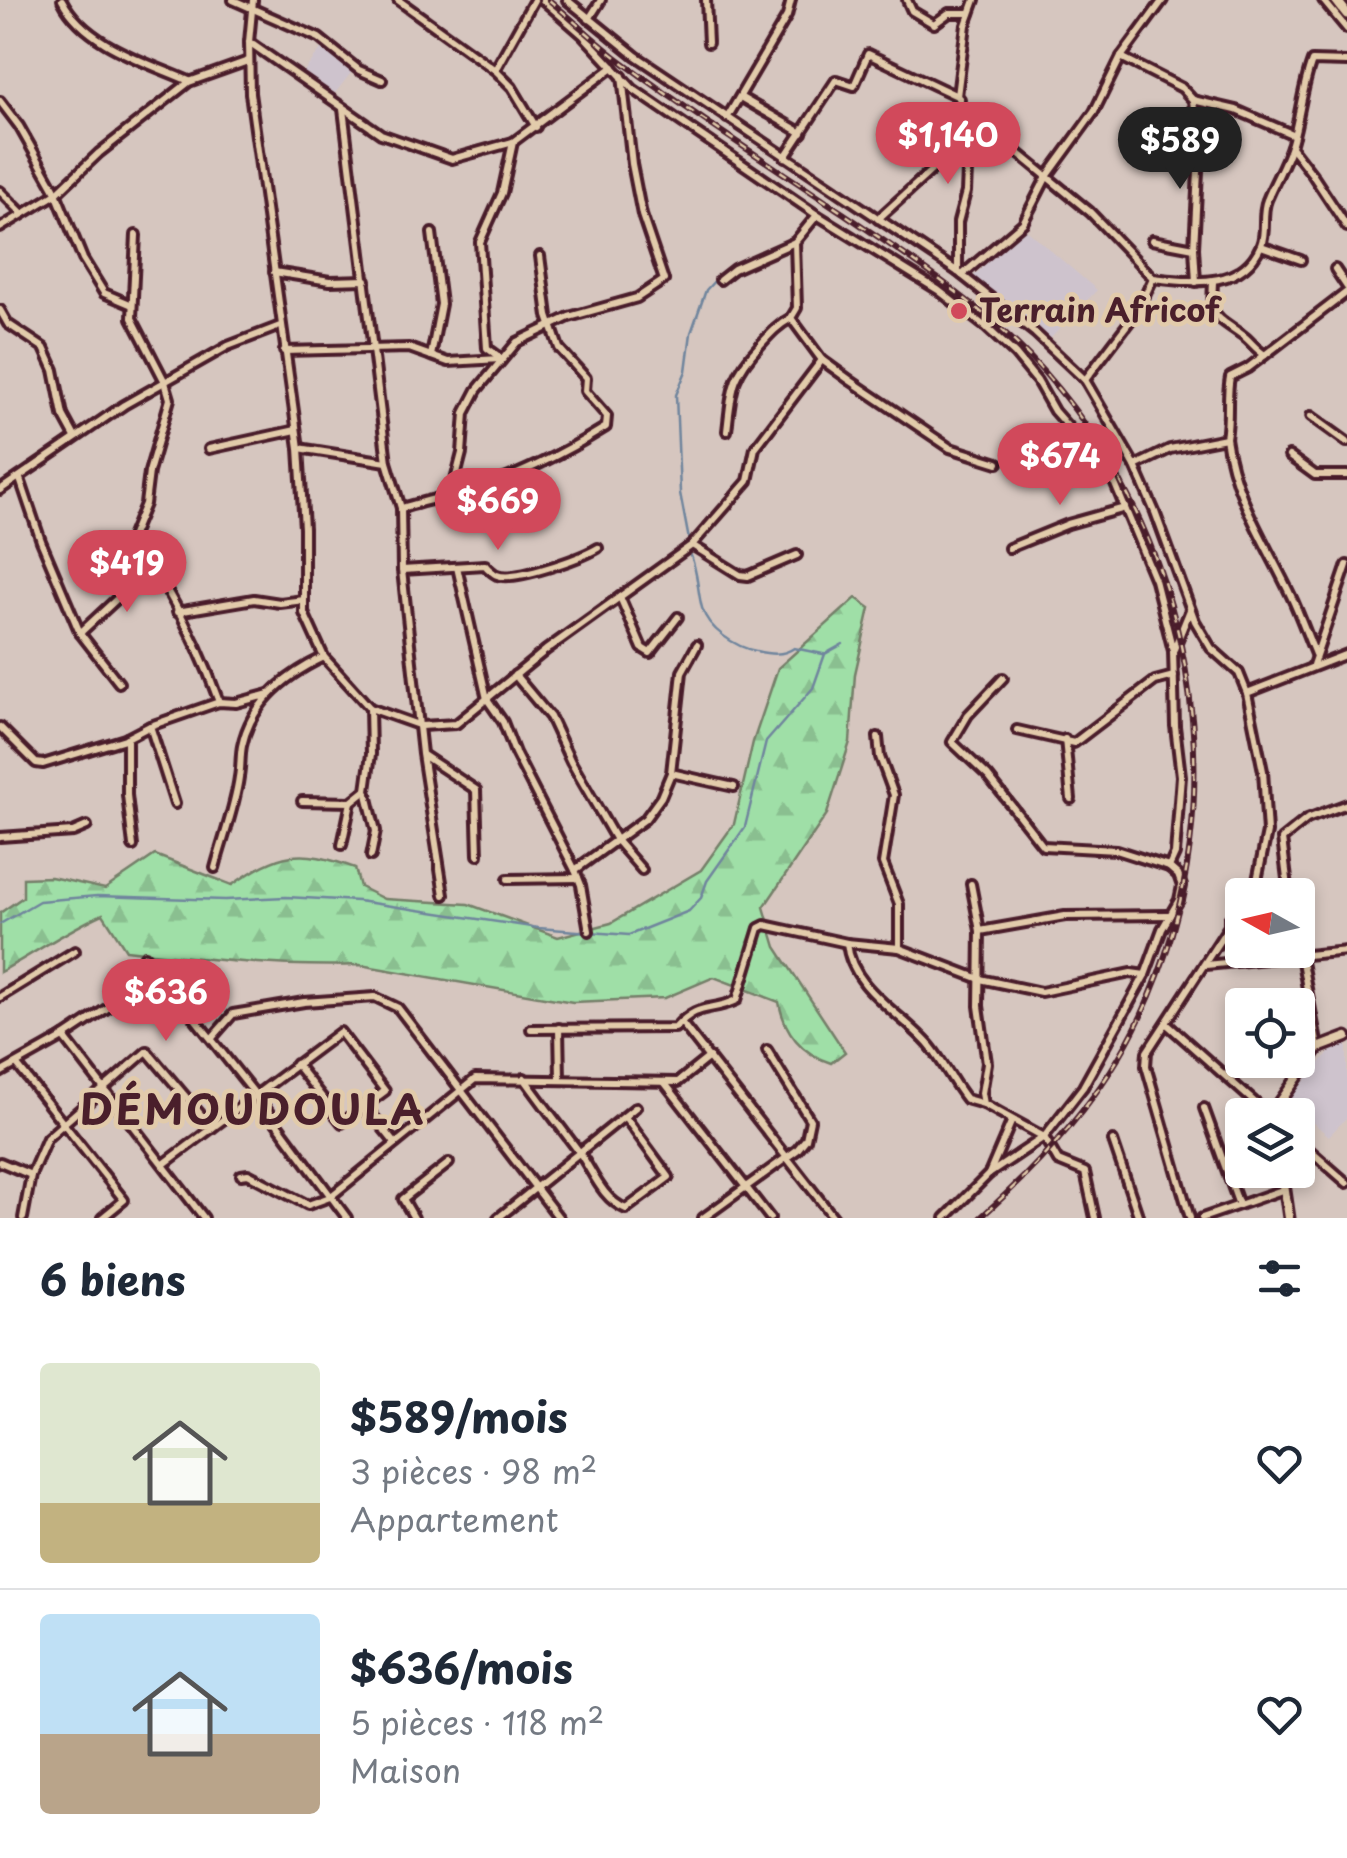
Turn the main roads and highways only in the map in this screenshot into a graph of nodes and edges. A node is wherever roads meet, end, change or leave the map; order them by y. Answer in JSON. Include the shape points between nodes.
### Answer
{"nodes":[{"id":1,"x":1336,"y":0,"type":"edge"},
{"id":2,"x":1347,"y":14,"type":"edge"}],
"edges":[{"from":1,"to":2,"type":"main road"}]}
